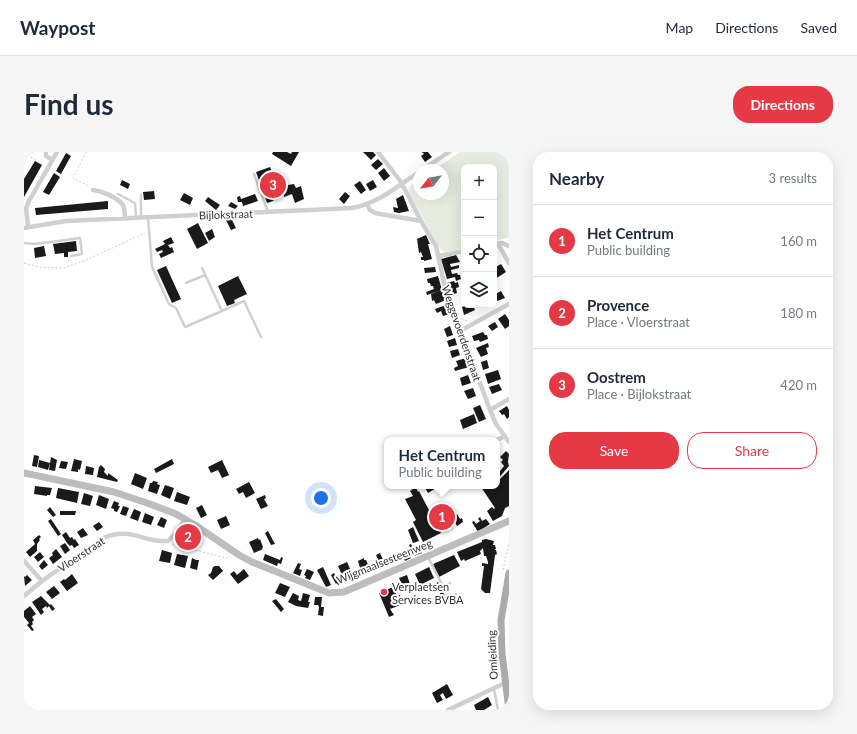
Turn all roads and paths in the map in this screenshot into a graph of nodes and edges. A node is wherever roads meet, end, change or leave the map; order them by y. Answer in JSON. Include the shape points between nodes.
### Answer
{"nodes":[{"id":1,"x":24,"y":152,"type":"edge"},
{"id":2,"x":46,"y":152,"type":"edge"},
{"id":3,"x":57,"y":152,"type":"edge"},
{"id":4,"x":86,"y":152,"type":"edge"},
{"id":5,"x":378,"y":152,"type":"edge"},
{"id":6,"x":449,"y":152,"type":"edge"},
{"id":7,"x":26,"y":154,"type":"junction"},
{"id":8,"x":24,"y":158,"type":"edge"},
{"id":9,"x":52,"y":160,"type":"junction"},
{"id":10,"x":431,"y":164,"type":"edge"},
{"id":11,"x":48,"y":167,"type":"junction"},
{"id":12,"x":254,"y":174,"type":"dead end"},
{"id":13,"x":413,"y":176,"type":"edge"},
{"id":14,"x":401,"y":184,"type":"junction"},
{"id":15,"x":93,"y":190,"type":"joint"},
{"id":16,"x":118,"y":194,"type":"dead end"},
{"id":17,"x":141,"y":195,"type":"dead end"},
{"id":18,"x":367,"y":204,"type":"junction"},
{"id":19,"x":268,"y":212,"type":"junction"},
{"id":20,"x":125,"y":218,"type":"junction"},
{"id":21,"x":138,"y":218,"type":"junction"},
{"id":22,"x":148,"y":218,"type":"junction"},
{"id":23,"x":421,"y":221,"type":"junction"},
{"id":24,"x":26,"y":228,"type":"edge"},
{"id":25,"x":150,"y":229,"type":"junction"},
{"id":26,"x":24,"y":243,"type":"edge"},
{"id":27,"x":497,"y":244,"type":"edge"},
{"id":28,"x":497,"y":245,"type":"edge"},
{"id":29,"x":509,"y":246,"type":"edge"},
{"id":30,"x":461,"y":252,"type":"edge"},
{"id":31,"x":71,"y":256,"type":"dead end"},
{"id":32,"x":439,"y":256,"type":"junction"},
{"id":33,"x":24,"y":263,"type":"edge"},
{"id":34,"x":509,"y":263,"type":"edge"},
{"id":35,"x":202,"y":268,"type":"dead end"},
{"id":36,"x":205,"y":275,"type":"junction"},
{"id":37,"x":186,"y":283,"type":"dead end"},
{"id":38,"x":509,"y":304,"type":"edge"},
{"id":39,"x":222,"y":311,"type":"junction"},
{"id":40,"x":455,"y":317,"type":"junction"},
{"id":41,"x":476,"y":322,"type":"junction"},
{"id":42,"x":460,"y":331,"type":"junction"},
{"id":43,"x":261,"y":337,"type":"dead end"},
{"id":44,"x":509,"y":399,"type":"edge"},
{"id":45,"x":490,"y":410,"type":"junction"},
{"id":46,"x":505,"y":436,"type":"junction"},
{"id":47,"x":500,"y":438,"type":"edge"},
{"id":48,"x":509,"y":442,"type":"edge"},
{"id":49,"x":24,"y":472,"type":"edge"},
{"id":50,"x":185,"y":519,"type":"junction"},
{"id":51,"x":509,"y":521,"type":"edge"},
{"id":52,"x":168,"y":541,"type":"junction"},
{"id":53,"x":239,"y":555,"type":"junction"},
{"id":54,"x":428,"y":556,"type":"junction"},
{"id":55,"x":24,"y":561,"type":"edge"},
{"id":56,"x":509,"y":573,"type":"edge"},
{"id":57,"x":42,"y":581,"type":"junction"},
{"id":58,"x":450,"y":583,"type":"dead end"},
{"id":59,"x":443,"y":586,"type":"junction"},
{"id":60,"x":456,"y":594,"type":"dead end"},
{"id":61,"x":24,"y":596,"type":"edge"},
{"id":62,"x":508,"y":683,"type":"edge"},
{"id":63,"x":493,"y":688,"type":"junction"},
{"id":64,"x":448,"y":710,"type":"edge"},
{"id":65,"x":498,"y":710,"type":"edge"},
{"id":66,"x":509,"y":710,"type":"edge"}],
"edges":[{"from":1,"to":7,"type":"path"},
{"from":2,"to":9,"type":"street","via":[[46,156]]},
{"from":3,"to":9,"type":"street"},
{"from":4,"to":15,"type":"path","via":[[72,178]]},
{"from":5,"to":14,"type":"street","name":"Weggevoerdenstraat"},
{"from":6,"to":10,"type":"street"},
{"from":7,"to":8,"type":"path"},
{"from":7,"to":11,"type":"path"},
{"from":9,"to":11,"type":"street"},
{"from":11,"to":24,"type":"street","via":[[26,208]]},
{"from":12,"to":19,"type":"lane"},
{"from":13,"to":14,"type":"street","name":"Bijlokstraat"},
{"from":14,"to":18,"type":"street","name":"Bijlokstraat"},
{"from":14,"to":23,"type":"street","name":"Weggevoerdenstraat"},
{"from":15,"to":20,"type":"street","via":[[118,200],[123,206]]},
{"from":16,"to":21,"type":"lane","via":[[135,203]]},
{"from":17,"to":21,"type":"lane"},
{"from":18,"to":19,"type":"street","name":"Bijlokstraat","via":[[344,209]]},
{"from":18,"to":23,"type":"street","via":[[375,213]]},
{"from":19,"to":22,"type":"street","name":"Bijlokstraat"},
{"from":20,"to":21,"type":"street","name":"Bijlokstraat"},
{"from":20,"to":24,"type":"street","name":"Bijlokstraat","via":[[66,221]]},
{"from":21,"to":22,"type":"street","name":"Bijlokstraat"},
{"from":22,"to":25,"type":"lane"},
{"from":23,"to":32,"type":"street","name":"Weggevoerdenstraat"},
{"from":25,"to":33,"type":"path","via":[[64,268]]},
{"from":25,"to":39,"type":"lane","via":[[152,267],[169,304],[176,308],[185,327]]},
{"from":26,"to":31,"type":"lane","via":[[80,238],[82,254]]},
{"from":27,"to":29,"type":"street"},
{"from":28,"to":34,"type":"street"},
{"from":30,"to":32,"type":"street"},
{"from":32,"to":40,"type":"street","name":"Weggevoerdenstraat","via":[[445,288]]},
{"from":35,"to":36,"type":"lane"},
{"from":36,"to":37,"type":"lane"},
{"from":36,"to":39,"type":"lane"},
{"from":38,"to":41,"type":"street"},
{"from":39,"to":43,"type":"lane","via":[[244,301]]},
{"from":40,"to":41,"type":"path"},
{"from":40,"to":42,"type":"street","name":"Weggevoerdenstraat"},
{"from":41,"to":42,"type":"street"},
{"from":42,"to":45,"type":"street","name":"Weggevoerdenstraat"},
{"from":44,"to":45,"type":"street"},
{"from":45,"to":46,"type":"street","name":"Weggevoerdenstraat"},
{"from":46,"to":47,"type":"street"},
{"from":46,"to":48,"type":"street","name":"Weggevoerdenstraat"},
{"from":49,"to":50,"type":"street","name":"Wijgmaalsesteenweg","via":[[114,492]]},
{"from":50,"to":52,"type":"street"},
{"from":50,"to":53,"type":"street","name":"Wijgmaalsesteenweg"},
{"from":51,"to":54,"type":"street","name":"Wijgmaalsesteenweg"},
{"from":52,"to":53,"type":"path","via":[[174,545],[226,558]]},
{"from":52,"to":57,"type":"street","name":"Vloerstraat","via":[[127,533],[112,534]]},
{"from":53,"to":54,"type":"street","name":"Wijgmaalsesteenweg","via":[[329,592],[344,592]]},
{"from":54,"to":59,"type":"lane"},
{"from":55,"to":57,"type":"street"},
{"from":56,"to":62,"type":"main road","name":"Omleiding","via":[[502,620],[502,654]]},
{"from":57,"to":61,"type":"street","name":"Vloerstraat"},
{"from":58,"to":59,"type":"lane"},
{"from":59,"to":60,"type":"lane","via":[[449,598]]},
{"from":62,"to":63,"type":"street"},
{"from":62,"to":66,"type":"main road","name":"Omleiding"},
{"from":63,"to":64,"type":"street"},
{"from":63,"to":65,"type":"lane"}]}
